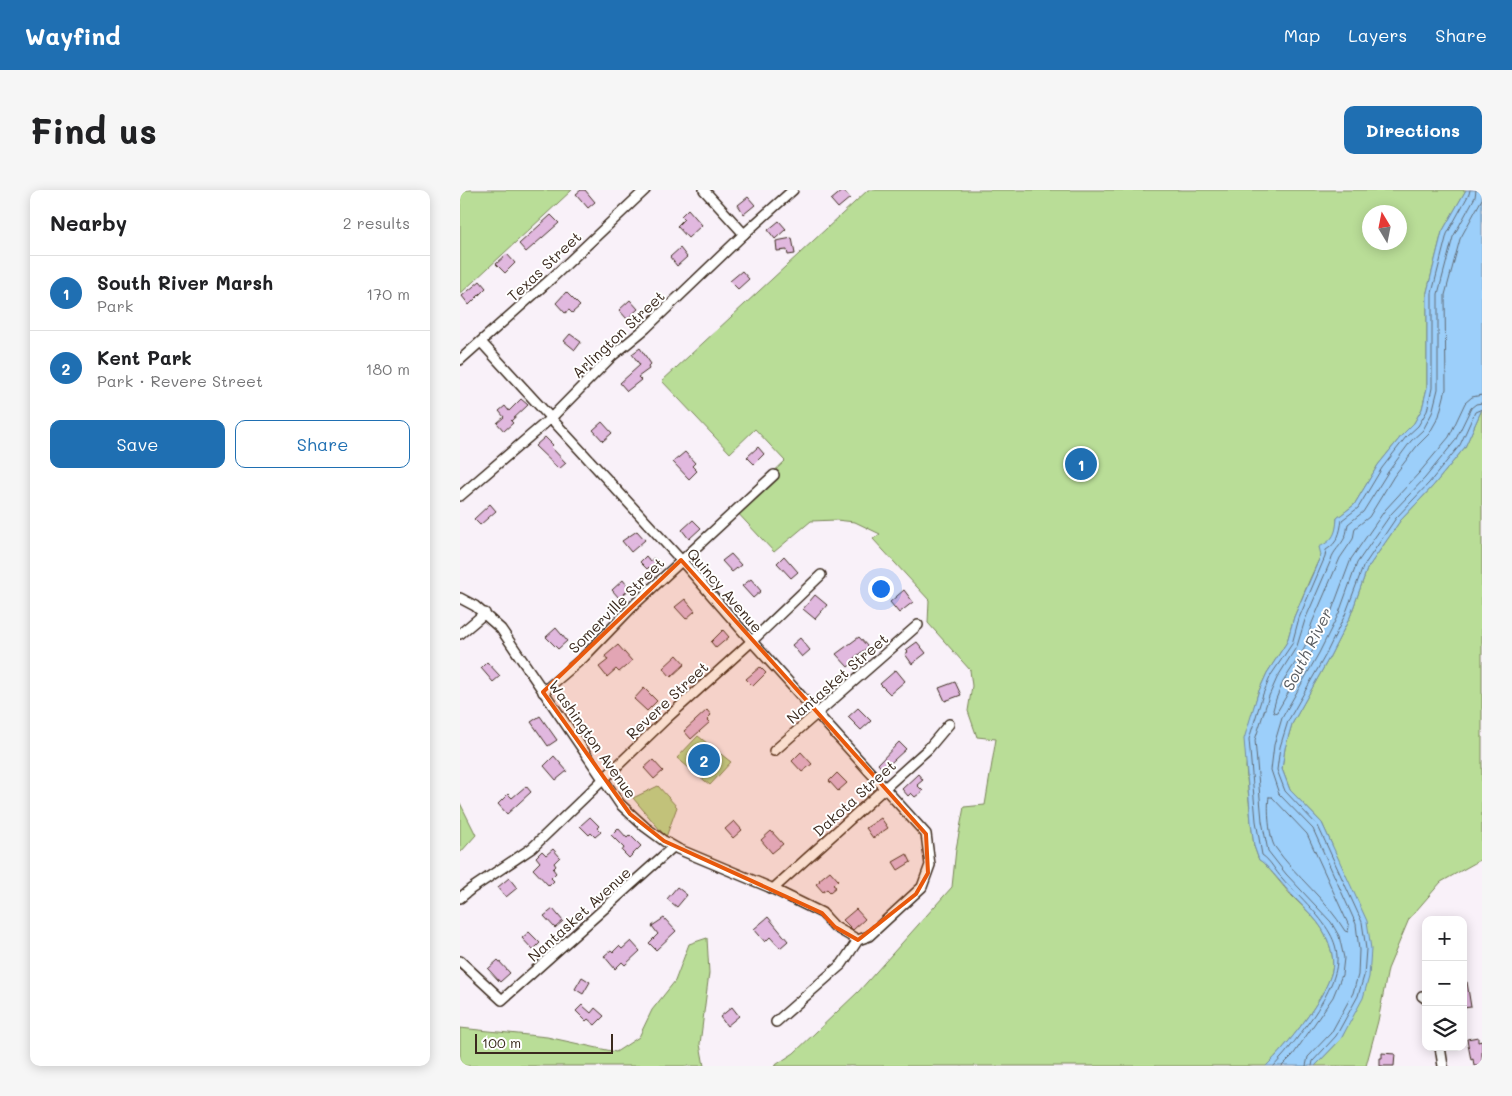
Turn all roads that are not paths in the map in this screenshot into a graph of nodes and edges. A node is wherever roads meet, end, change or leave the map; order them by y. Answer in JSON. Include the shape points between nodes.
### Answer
{"nodes":[{"id":1,"x":645,"y":190,"type":"edge"},
{"id":2,"x":704,"y":190,"type":"edge"},
{"id":3,"x":793,"y":190,"type":"edge"},
{"id":4,"x":744,"y":234,"type":"junction"},
{"id":5,"x":481,"y":342,"type":"junction"},
{"id":6,"x":460,"y":360,"type":"edge"},
{"id":7,"x":551,"y":418,"type":"junction"},
{"id":8,"x":774,"y":475,"type":"dead end"},
{"id":9,"x":460,"y":496,"type":"edge"},
{"id":10,"x":681,"y":560,"type":"junction"},
{"id":11,"x":821,"y":575,"type":"dead end"},
{"id":12,"x":460,"y":598,"type":"edge"},
{"id":13,"x":485,"y":613,"type":"junction"},
{"id":14,"x":918,"y":625,"type":"dead end"},
{"id":15,"x":460,"y":634,"type":"edge"},
{"id":16,"x":752,"y":641,"type":"junction"},
{"id":17,"x":543,"y":692,"type":"junction"},
{"id":18,"x":818,"y":713,"type":"junction"},
{"id":19,"x":949,"y":724,"type":"dead end"},
{"id":20,"x":774,"y":751,"type":"dead end"},
{"id":21,"x":603,"y":780,"type":"junction"},
{"id":22,"x":886,"y":788,"type":"junction"},
{"id":23,"x":673,"y":847,"type":"junction"},
{"id":24,"x":773,"y":889,"type":"junction"},
{"id":25,"x":460,"y":898,"type":"edge"},
{"id":26,"x":858,"y":940,"type":"junction"},
{"id":27,"x":460,"y":961,"type":"edge"},
{"id":28,"x":776,"y":1022,"type":"dead end"},
{"id":29,"x":1441,"y":1051,"type":"edge"},
{"id":30,"x":1443,"y":1066,"type":"edge"}],
"edges":[{"from":1,"to":5,"type":"street","name":"Texas Street"},
{"from":2,"to":4,"type":"street"},
{"from":3,"to":4,"type":"street","name":"Arlington Street"},
{"from":4,"to":7,"type":"street","name":"Arlington Street","via":[[646,328],[612,356]]},
{"from":5,"to":6,"type":"street","name":"Texas Street"},
{"from":5,"to":7,"type":"street","name":"Quincy Avenue"},
{"from":7,"to":9,"type":"street","name":"Arlington Street"},
{"from":7,"to":10,"type":"street","name":"Quincy Avenue"},
{"from":8,"to":10,"type":"street","name":"Somerville Street"},
{"from":10,"to":16,"type":"street","name":"Quincy Avenue"},
{"from":10,"to":17,"type":"street","name":"Somerville Street","via":[[584,657]]},
{"from":11,"to":16,"type":"street","name":"Revere Street"},
{"from":12,"to":13,"type":"street","name":"Washington Avenue"},
{"from":13,"to":15,"type":"street"},
{"from":13,"to":17,"type":"street","name":"Washington Avenue","via":[[501,630]]},
{"from":14,"to":18,"type":"street","name":"Nantasket Street"},
{"from":16,"to":18,"type":"street","name":"Quincy Avenue"},
{"from":16,"to":21,"type":"street","name":"Revere Street"},
{"from":17,"to":21,"type":"street","name":"Washington Avenue"},
{"from":18,"to":20,"type":"street","name":"Nantasket Street"},
{"from":18,"to":22,"type":"street","name":"Quincy Avenue"},
{"from":19,"to":22,"type":"street","name":"Dakota Street","via":[[928,749]]},
{"from":21,"to":23,"type":"street","name":"Washington Avenue","via":[[630,814]]},
{"from":21,"to":25,"type":"street","name":"Revere Street","via":[[532,848]]},
{"from":22,"to":24,"type":"street","name":"Dakota Street"},
{"from":22,"to":26,"type":"street","name":"Quincy Avenue","via":[[926,834],[930,866],[916,894],[868,936]]},
{"from":23,"to":24,"type":"street","name":"Washington Avenue"},
{"from":23,"to":27,"type":"street","name":"Nantasket Avenue","via":[[502,1000]]},
{"from":24,"to":26,"type":"street","name":"Washington Avenue","via":[[822,913],[835,927]]},
{"from":26,"to":28,"type":"street","via":[[842,964]]},
{"from":29,"to":30,"type":"street"}]}
